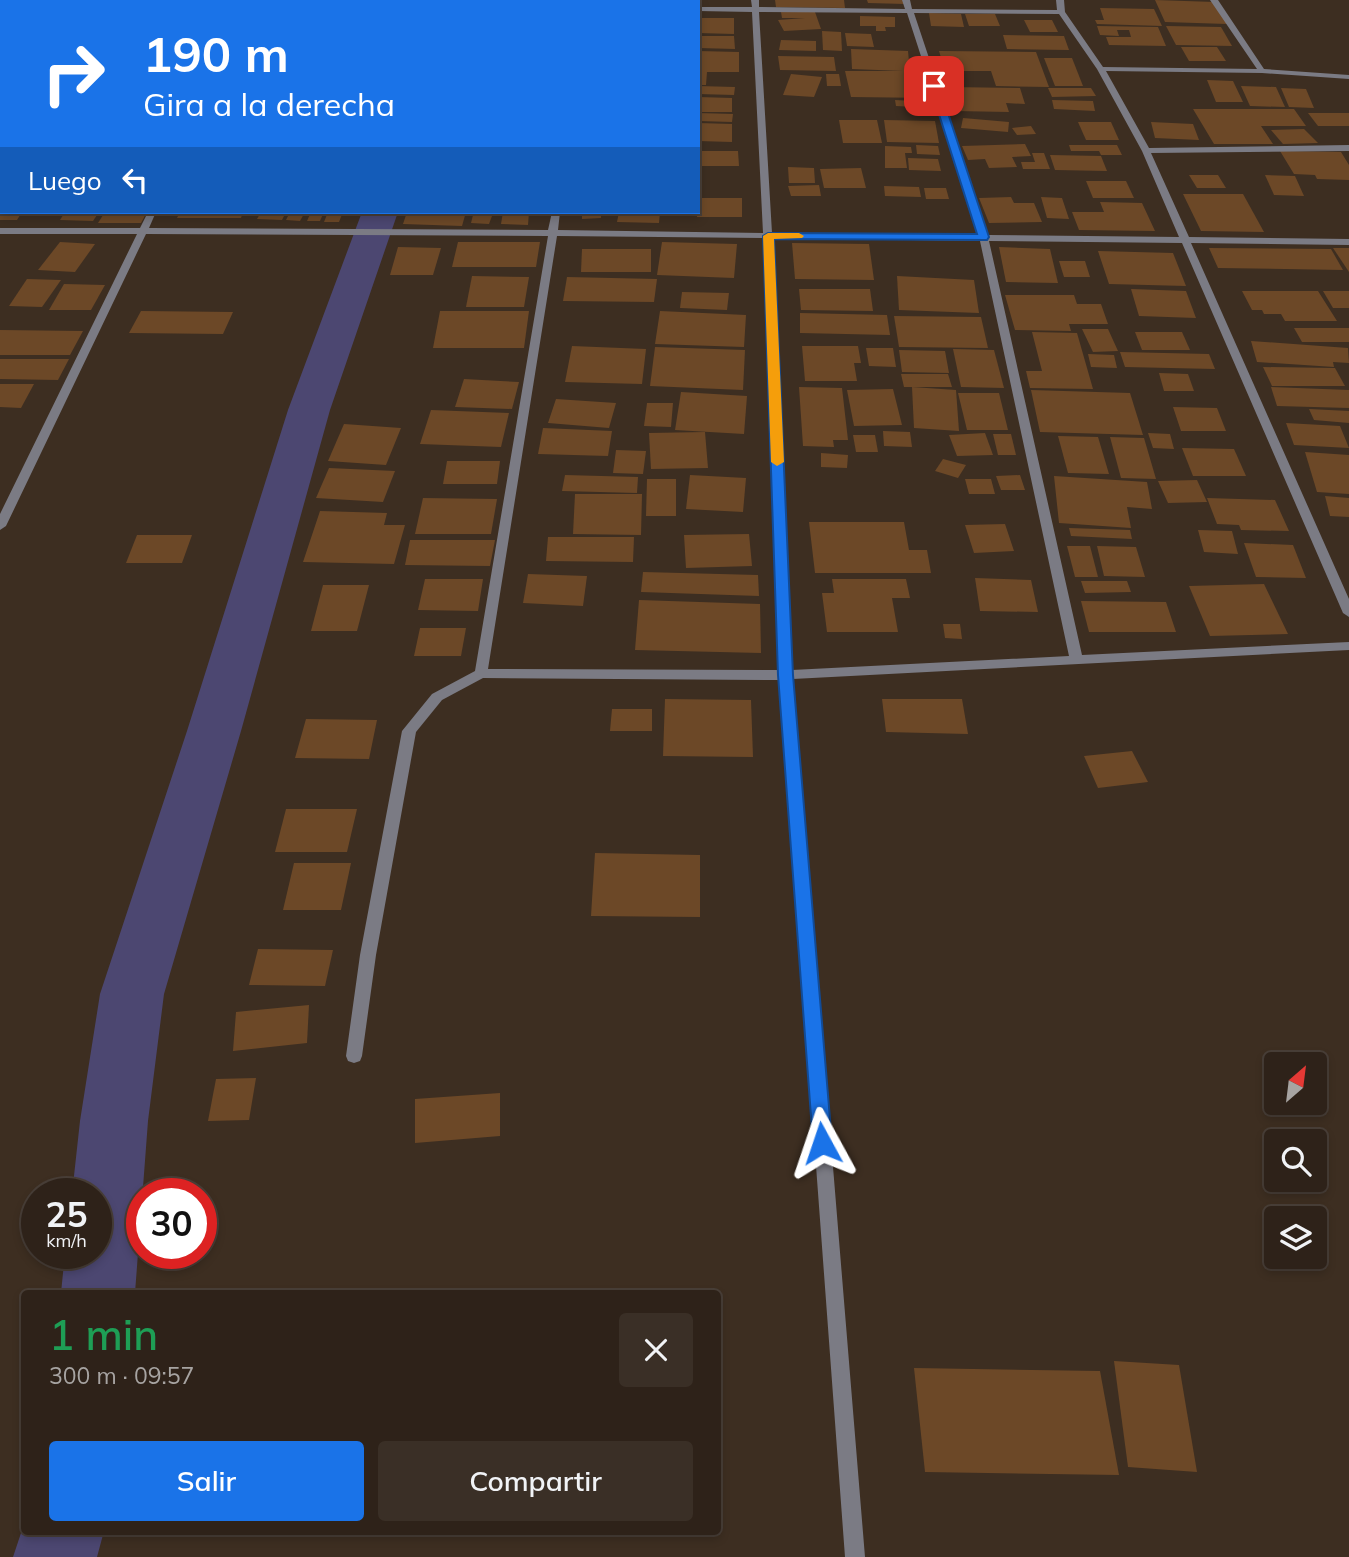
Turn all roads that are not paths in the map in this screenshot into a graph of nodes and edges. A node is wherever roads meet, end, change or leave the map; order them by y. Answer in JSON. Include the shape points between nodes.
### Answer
{"nodes":[{"id":1,"x":1060,"y":0,"type":"edge"},
{"id":2,"x":1214,"y":0,"type":"edge"},
{"id":3,"x":756,"y":4,"type":"edge"},
{"id":4,"x":908,"y":5,"type":"edge"},
{"id":5,"x":700,"y":9,"type":"edge"},
{"id":6,"x":1061,"y":12,"type":"junction"},
{"id":7,"x":1101,"y":69,"type":"junction"},
{"id":8,"x":1262,"y":71,"type":"junction"},
{"id":9,"x":1349,"y":77,"type":"edge"},
{"id":10,"x":1349,"y":148,"type":"edge"},
{"id":11,"x":1146,"y":151,"type":"junction"},
{"id":12,"x":151,"y":214,"type":"edge"},
{"id":13,"x":556,"y":214,"type":"edge"},
{"id":14,"x":0,"y":231,"type":"edge"},
{"id":15,"x":142,"y":231,"type":"junction"},
{"id":16,"x":553,"y":234,"type":"junction"},
{"id":17,"x":768,"y":236,"type":"junction"},
{"id":18,"x":984,"y":237,"type":"junction"},
{"id":19,"x":1187,"y":240,"type":"junction"},
{"id":20,"x":1349,"y":242,"type":"edge"},
{"id":21,"x":0,"y":526,"type":"edge"},
{"id":22,"x":1349,"y":613,"type":"edge"},
{"id":23,"x":1349,"y":646,"type":"edge"},
{"id":24,"x":1076,"y":659,"type":"junction"},
{"id":25,"x":481,"y":673,"type":"junction"},
{"id":26,"x":786,"y":675,"type":"junction"},
{"id":27,"x":354,"y":1056,"type":"dead end"},
{"id":28,"x":855,"y":1557,"type":"edge"}],
"edges":[{"from":1,"to":6,"type":"street"},
{"from":2,"to":8,"type":"street"},
{"from":3,"to":4,"type":"street"},
{"from":3,"to":5,"type":"street"},
{"from":3,"to":17,"type":"street"},
{"from":4,"to":6,"type":"street"},
{"from":4,"to":18,"type":"street"},
{"from":6,"to":7,"type":"street"},
{"from":7,"to":8,"type":"street"},
{"from":7,"to":11,"type":"street"},
{"from":8,"to":9,"type":"street"},
{"from":10,"to":11,"type":"street"},
{"from":11,"to":19,"type":"street"},
{"from":12,"to":15,"type":"street"},
{"from":13,"to":16,"type":"street"},
{"from":14,"to":15,"type":"street"},
{"from":15,"to":16,"type":"street"},
{"from":15,"to":21,"type":"street"},
{"from":16,"to":17,"type":"street"},
{"from":16,"to":25,"type":"street"},
{"from":17,"to":18,"type":"street"},
{"from":17,"to":26,"type":"street"},
{"from":18,"to":19,"type":"street"},
{"from":18,"to":24,"type":"street"},
{"from":19,"to":20,"type":"street"},
{"from":19,"to":22,"type":"street"},
{"from":23,"to":24,"type":"street"},
{"from":24,"to":26,"type":"street"},
{"from":25,"to":26,"type":"street"},
{"from":25,"to":27,"type":"street","via":[[437,697],[409,731]]},
{"from":26,"to":28,"type":"street"}]}
